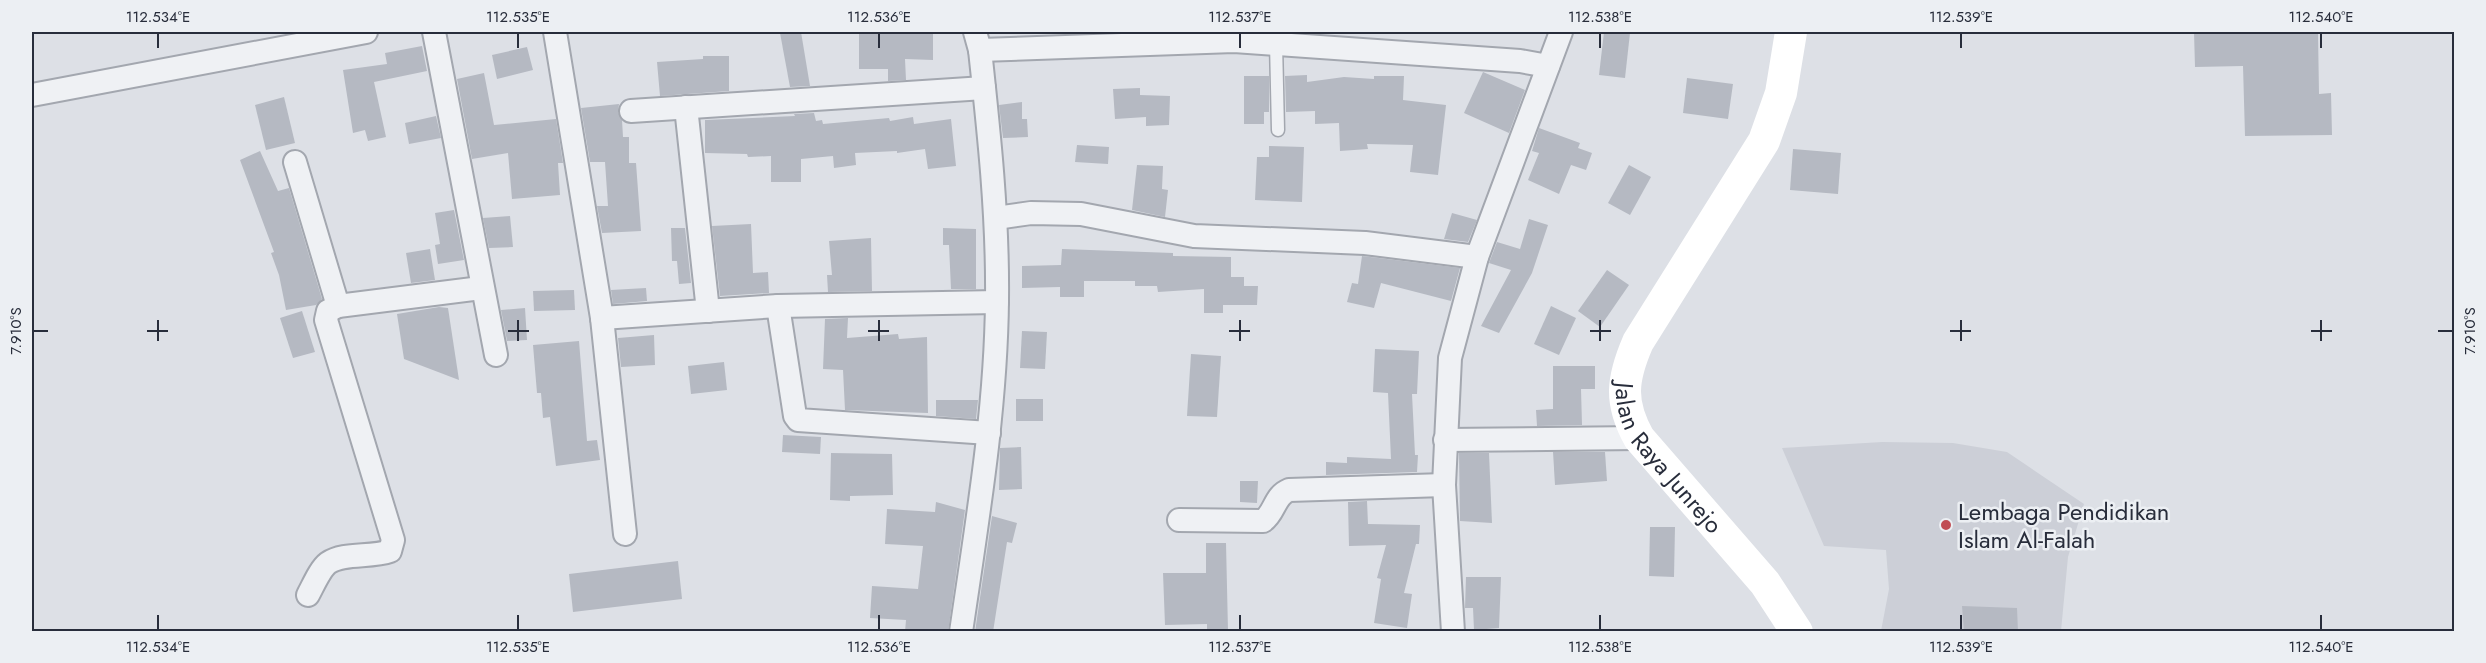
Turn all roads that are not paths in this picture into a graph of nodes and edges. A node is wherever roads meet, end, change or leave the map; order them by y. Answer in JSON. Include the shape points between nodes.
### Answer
{"nodes":[{"id":1,"x":362,"y":32,"type":"edge"},
{"id":2,"x":366,"y":32,"type":"edge"},
{"id":3,"x":434,"y":32,"type":"edge"},
{"id":4,"x":555,"y":32,"type":"edge"},
{"id":5,"x":1561,"y":32,"type":"edge"},
{"id":6,"x":1791,"y":32,"type":"edge"},
{"id":7,"x":1234,"y":36,"type":"edge"},
{"id":8,"x":977,"y":41,"type":"edge"},
{"id":9,"x":267,"y":42,"type":"edge"},
{"id":10,"x":1276,"y":43,"type":"junction"},
{"id":11,"x":1548,"y":66,"type":"junction"},
{"id":12,"x":984,"y":88,"type":"junction"},
{"id":13,"x":32,"y":95,"type":"edge"},
{"id":14,"x":686,"y":107,"type":"junction"},
{"id":15,"x":631,"y":111,"type":"dead end"},
{"id":16,"x":1278,"y":130,"type":"dead end"},
{"id":17,"x":295,"y":162,"type":"dead end"},
{"id":18,"x":996,"y":218,"type":"junction"},
{"id":19,"x":1477,"y":257,"type":"junction"},
{"id":20,"x":482,"y":288,"type":"junction"},
{"id":21,"x":997,"y":302,"type":"junction"},
{"id":22,"x":338,"y":306,"type":"junction"},
{"id":23,"x":778,"y":306,"type":"junction"},
{"id":24,"x":708,"y":311,"type":"junction"},
{"id":25,"x":602,"y":318,"type":"junction"},
{"id":26,"x":496,"y":355,"type":"dead end"},
{"id":27,"x":989,"y":433,"type":"junction"},
{"id":28,"x":1639,"y":438,"type":"junction"},
{"id":29,"x":1445,"y":440,"type":"junction"},
{"id":30,"x":1444,"y":485,"type":"junction"},
{"id":31,"x":1179,"y":520,"type":"dead end"},
{"id":32,"x":625,"y":534,"type":"dead end"},
{"id":33,"x":308,"y":595,"type":"dead end"},
{"id":34,"x":961,"y":632,"type":"edge"},
{"id":35,"x":1452,"y":632,"type":"edge"},
{"id":36,"x":1797,"y":632,"type":"edge"}],
"edges":[{"from":1,"to":2,"type":"street"},
{"from":1,"to":9,"type":"street"},
{"from":3,"to":20,"type":"street"},
{"from":4,"to":25,"type":"street"},
{"from":5,"to":11,"type":"street"},
{"from":6,"to":28,"type":"street","name":"Jalan Raya Junrejo","via":[[1781,93],[1764,141],[1638,342],[1629,363],[1626,415]]},
{"from":7,"to":8,"type":"street"},
{"from":7,"to":10,"type":"street"},
{"from":8,"to":12,"type":"street"},
{"from":9,"to":13,"type":"street"},
{"from":10,"to":11,"type":"street"},
{"from":10,"to":16,"type":"lane"},
{"from":11,"to":19,"type":"street"},
{"from":12,"to":14,"type":"street"},
{"from":12,"to":18,"type":"street"},
{"from":14,"to":15,"type":"street"},
{"from":14,"to":24,"type":"street"},
{"from":17,"to":22,"type":"street"},
{"from":18,"to":19,"type":"street","via":[[1031,213],[1081,214],[1194,236],[1365,243]]},
{"from":18,"to":21,"type":"street"},
{"from":19,"to":29,"type":"street","via":[[1450,358]]},
{"from":20,"to":22,"type":"street"},
{"from":20,"to":26,"type":"street"},
{"from":21,"to":23,"type":"street"},
{"from":21,"to":27,"type":"street"},
{"from":22,"to":33,"type":"street","via":[[328,311],[326,320],[393,540],[390,551],[378,556],[339,558],[327,563]]},
{"from":23,"to":24,"type":"street"},
{"from":23,"to":27,"type":"street","via":[[798,420]]},
{"from":24,"to":25,"type":"street"},
{"from":25,"to":32,"type":"street"},
{"from":27,"to":34,"type":"street"},
{"from":28,"to":29,"type":"street"},
{"from":28,"to":36,"type":"street","name":"Jalan Raya Junrejo","via":[[1765,583]]},
{"from":29,"to":30,"type":"street"},
{"from":30,"to":31,"type":"street","via":[[1289,490],[1280,494],[1263,520]]},
{"from":30,"to":35,"type":"street"}]}
